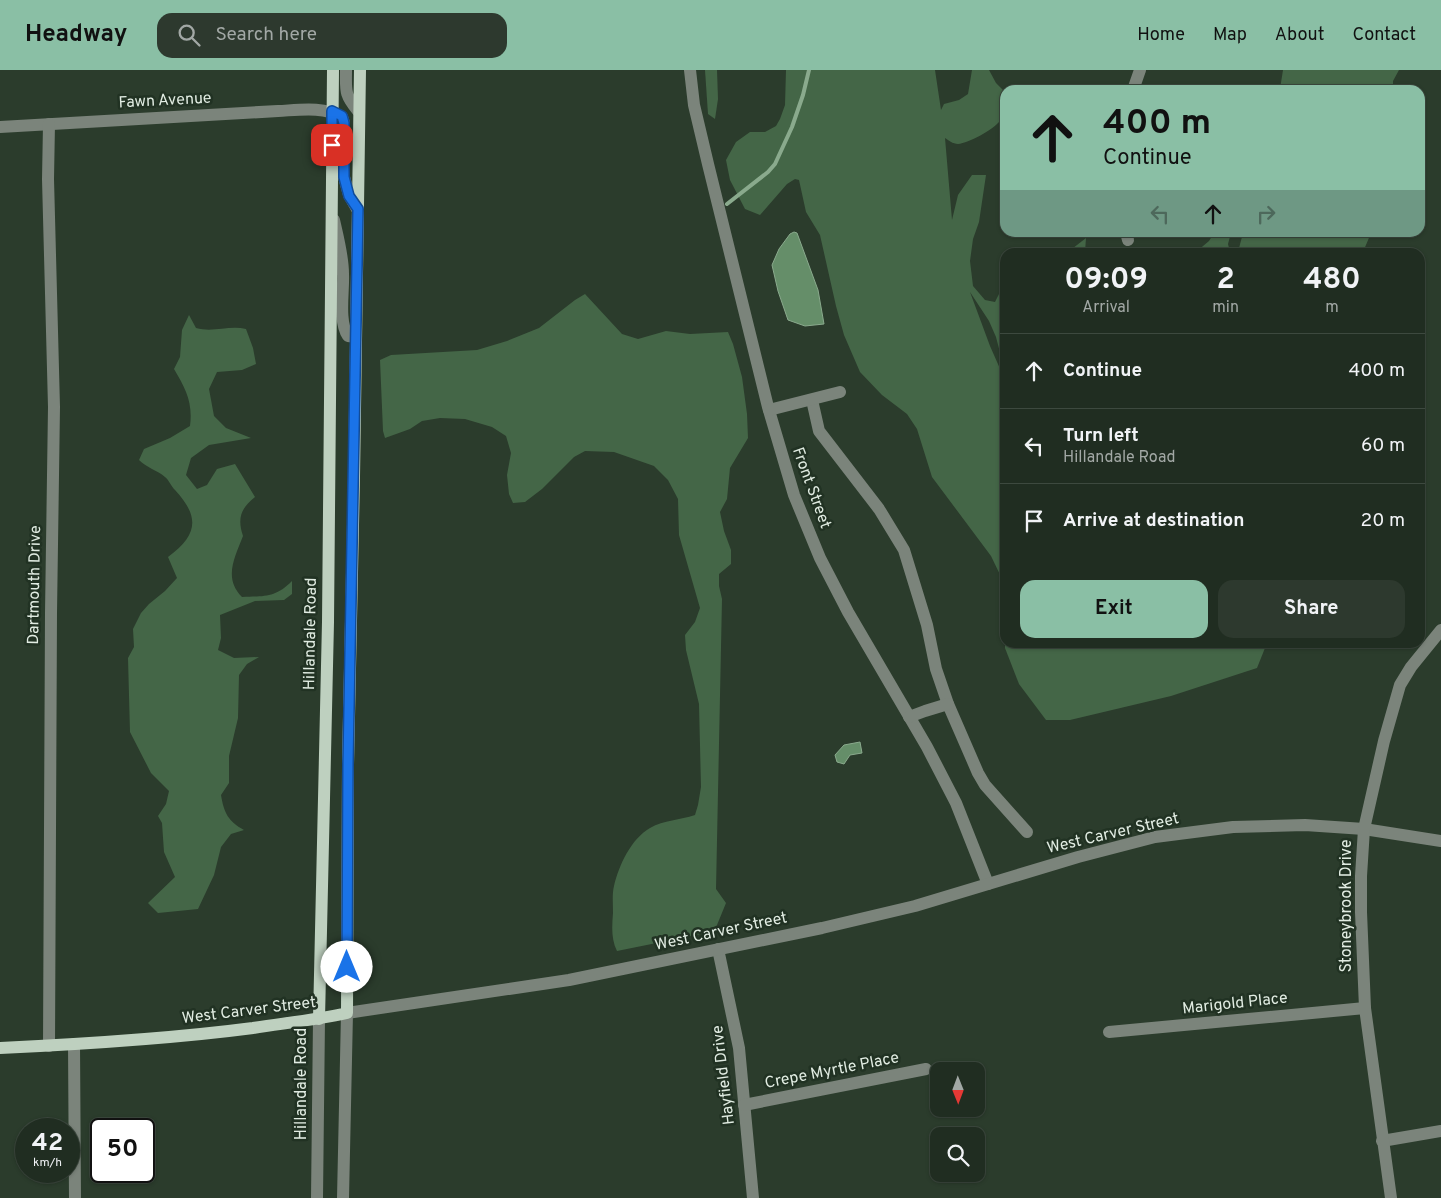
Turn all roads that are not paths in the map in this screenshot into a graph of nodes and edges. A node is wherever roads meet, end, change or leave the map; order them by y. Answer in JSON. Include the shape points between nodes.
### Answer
{"nodes":[{"id":1,"x":333,"y":70,"type":"edge"},
{"id":2,"x":346,"y":70,"type":"edge"},
{"id":3,"x":360,"y":70,"type":"edge"},
{"id":4,"x":690,"y":70,"type":"edge"},
{"id":5,"x":1140,"y":70,"type":"edge"},
{"id":6,"x":1135,"y":85,"type":"edge"},
{"id":7,"x":332,"y":111,"type":"junction"},
{"id":8,"x":358,"y":111,"type":"junction"},
{"id":9,"x":49,"y":124,"type":"junction"},
{"id":10,"x":0,"y":127,"type":"edge"},
{"id":11,"x":358,"y":209,"type":"junction"},
{"id":12,"x":332,"y":213,"type":"junction"},
{"id":13,"x":356,"y":337,"type":"junction"},
{"id":14,"x":840,"y":392,"type":"dead end"},
{"id":15,"x":812,"y":400,"type":"junction"},
{"id":16,"x":769,"y":410,"type":"junction"},
{"id":17,"x":1441,"y":630,"type":"edge"},
{"id":18,"x":948,"y":704,"type":"junction"},
{"id":19,"x":909,"y":717,"type":"junction"},
{"id":20,"x":1364,"y":829,"type":"junction"},
{"id":21,"x":1027,"y":832,"type":"dead end"},
{"id":22,"x":1441,"y":841,"type":"edge"},
{"id":23,"x":988,"y":884,"type":"junction"},
{"id":24,"x":718,"y":949,"type":"junction"},
{"id":25,"x":1365,"y":1008,"type":"junction"},
{"id":26,"x":347,"y":1013,"type":"junction"},
{"id":27,"x":319,"y":1019,"type":"junction"},
{"id":28,"x":1109,"y":1032,"type":"dead end"},
{"id":29,"x":74,"y":1044,"type":"junction"},
{"id":30,"x":49,"y":1046,"type":"junction"},
{"id":31,"x":0,"y":1048,"type":"edge"},
{"id":32,"x":926,"y":1069,"type":"dead end"},
{"id":33,"x":744,"y":1105,"type":"junction"},
{"id":34,"x":1441,"y":1131,"type":"edge"},
{"id":35,"x":1382,"y":1142,"type":"junction"},
{"id":36,"x":75,"y":1198,"type":"edge"},
{"id":37,"x":317,"y":1198,"type":"edge"},
{"id":38,"x":344,"y":1198,"type":"edge"},
{"id":39,"x":754,"y":1198,"type":"edge"},
{"id":40,"x":1391,"y":1198,"type":"edge"}],
"edges":[{"from":1,"to":7,"type":"main road","name":"Hillandale Road"},
{"from":2,"to":8,"type":"street","via":[[346,93]]},
{"from":3,"to":8,"type":"main road"},
{"from":4,"to":16,"type":"street","name":"Front Street","via":[[694,105]]},
{"from":5,"to":6,"type":"street"},
{"from":7,"to":9,"type":"street","name":"Fawn Avenue","via":[[298,110]]},
{"from":7,"to":11,"type":"street","via":[[342,116],[344,123],[344,177],[349,196]]},
{"from":7,"to":12,"type":"main road","name":"Hillandale Road"},
{"from":8,"to":11,"type":"main road"},
{"from":9,"to":10,"type":"street","name":"Fawn Avenue"},
{"from":9,"to":30,"type":"street","name":"Dartmouth Drive","via":[[54,407]]},
{"from":11,"to":13,"type":"main road"},
{"from":12,"to":13,"type":"street","via":[[344,274],[343,326],[348,336]]},
{"from":12,"to":27,"type":"main road","name":"Hillandale Road","via":[[328,622]]},
{"from":13,"to":26,"type":"main road"},
{"from":14,"to":15,"type":"street"},
{"from":15,"to":16,"type":"street"},
{"from":15,"to":18,"type":"street","via":[[820,431],[879,509],[904,550]]},
{"from":16,"to":19,"type":"street","name":"Front Street","via":[[794,495],[820,558]]},
{"from":17,"to":20,"type":"street","name":"Stoneybrook Drive","via":[[1400,685]]},
{"from":18,"to":19,"type":"street"},
{"from":18,"to":21,"type":"street","via":[[981,779]]},
{"from":19,"to":23,"type":"street","name":"Front Street","via":[[956,803]]},
{"from":20,"to":22,"type":"street","name":"West Carver Street"},
{"from":20,"to":23,"type":"street","name":"West Carver Street","via":[[1273,825],[1156,837]]},
{"from":20,"to":25,"type":"street","name":"Stoneybrook Drive","via":[[1361,912]]},
{"from":23,"to":24,"type":"street","name":"West Carver Street","via":[[901,909]]},
{"from":24,"to":26,"type":"street","name":"West Carver Street","via":[[569,980]]},
{"from":24,"to":33,"type":"street","name":"Hayfield Drive","via":[[736,1029]]},
{"from":25,"to":28,"type":"street","name":"Marigold Place"},
{"from":25,"to":35,"type":"street","name":"Stoneybrook Drive"},
{"from":26,"to":27,"type":"main road","name":"West Carver Street"},
{"from":26,"to":38,"type":"street"},
{"from":27,"to":29,"type":"main road","name":"West Carver Street","via":[[197,1034]]},
{"from":27,"to":37,"type":"street","name":"Hillandale Road"},
{"from":29,"to":30,"type":"main road","name":"West Carver Street"},
{"from":29,"to":36,"type":"street"},
{"from":30,"to":31,"type":"main road","name":"West Carver Street"},
{"from":32,"to":33,"type":"street","name":"Crepe Myrtle Place"},
{"from":33,"to":39,"type":"street","name":"Hayfield Drive"},
{"from":34,"to":35,"type":"street"},
{"from":35,"to":40,"type":"street","name":"Stoneybrook Drive"}]}
